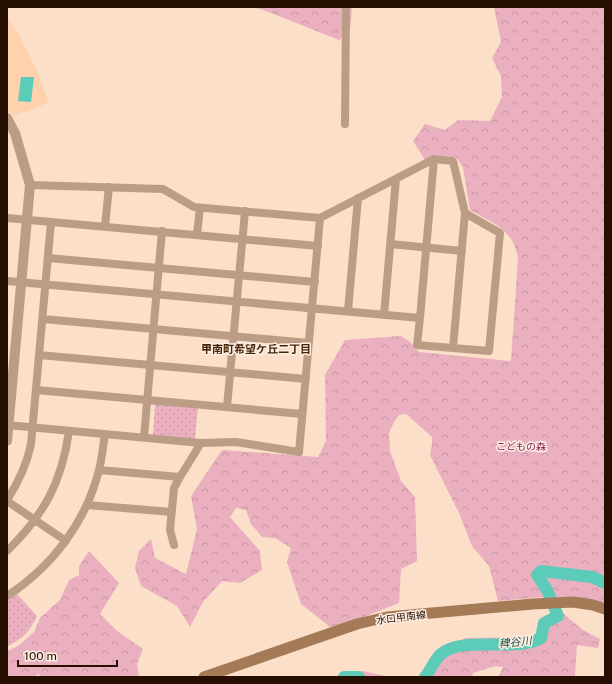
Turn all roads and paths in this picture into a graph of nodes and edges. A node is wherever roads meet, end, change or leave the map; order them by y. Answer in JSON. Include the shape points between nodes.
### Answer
{"nodes":[{"id":1,"x":346,"y":7,"type":"edge"},
{"id":2,"x":7,"y":118,"type":"edge"},
{"id":3,"x":345,"y":124,"type":"dead end"},
{"id":4,"x":434,"y":159,"type":"junction"},
{"id":5,"x":396,"y":179,"type":"junction"},
{"id":6,"x":30,"y":185,"type":"junction"},
{"id":7,"x":109,"y":187,"type":"junction"},
{"id":8,"x":358,"y":198,"type":"junction"},
{"id":9,"x":200,"y":208,"type":"junction"},
{"id":10,"x":245,"y":211,"type":"junction"},
{"id":11,"x":465,"y":213,"type":"junction"},
{"id":12,"x":7,"y":218,"type":"edge"},
{"id":13,"x":320,"y":218,"type":"junction"},
{"id":14,"x":27,"y":220,"type":"junction"},
{"id":15,"x":51,"y":222,"type":"junction"},
{"id":16,"x":105,"y":226,"type":"junction"},
{"id":17,"x":162,"y":231,"type":"junction"},
{"id":18,"x":197,"y":234,"type":"junction"},
{"id":19,"x":243,"y":239,"type":"junction"},
{"id":20,"x":390,"y":244,"type":"junction"},
{"id":21,"x":318,"y":246,"type":"junction"},
{"id":22,"x":426,"y":248,"type":"junction"},
{"id":23,"x":462,"y":251,"type":"junction"},
{"id":24,"x":48,"y":258,"type":"junction"},
{"id":25,"x":159,"y":268,"type":"junction"},
{"id":26,"x":240,"y":275,"type":"junction"},
{"id":27,"x":7,"y":281,"type":"edge"},
{"id":28,"x":22,"y":282,"type":"junction"},
{"id":29,"x":315,"y":282,"type":"junction"},
{"id":30,"x":46,"y":284,"type":"junction"},
{"id":31,"x":156,"y":294,"type":"junction"},
{"id":32,"x":237,"y":302,"type":"junction"},
{"id":33,"x":312,"y":308,"type":"junction"},
{"id":34,"x":348,"y":312,"type":"junction"},
{"id":35,"x":384,"y":315,"type":"junction"},
{"id":36,"x":420,"y":318,"type":"junction"},
{"id":37,"x":42,"y":319,"type":"junction"},
{"id":38,"x":153,"y":328,"type":"junction"},
{"id":39,"x":234,"y":336,"type":"junction"},
{"id":40,"x":309,"y":343,"type":"junction"},
{"id":41,"x":453,"y":348,"type":"junction"},
{"id":42,"x":39,"y":355,"type":"junction"},
{"id":43,"x":150,"y":364,"type":"junction"},
{"id":44,"x":230,"y":371,"type":"junction"},
{"id":45,"x":306,"y":379,"type":"junction"},
{"id":46,"x":36,"y":390,"type":"junction"},
{"id":47,"x":147,"y":400,"type":"junction"},
{"id":48,"x":227,"y":407,"type":"junction"},
{"id":49,"x":302,"y":414,"type":"junction"},
{"id":50,"x":8,"y":426,"type":"edge"},
{"id":51,"x":33,"y":428,"type":"junction"},
{"id":52,"x":69,"y":431,"type":"junction"},
{"id":53,"x":105,"y":434,"type":"junction"},
{"id":54,"x":144,"y":437,"type":"junction"},
{"id":55,"x":7,"y":441,"type":"edge"},
{"id":56,"x":201,"y":443,"type":"junction"},
{"id":57,"x":99,"y":470,"type":"junction"},
{"id":58,"x":180,"y":477,"type":"junction"},
{"id":59,"x":7,"y":501,"type":"edge"},
{"id":60,"x":87,"y":505,"type":"junction"},
{"id":61,"x":172,"y":512,"type":"junction"},
{"id":62,"x":36,"y":520,"type":"junction"},
{"id":63,"x":66,"y":541,"type":"junction"},
{"id":64,"x":174,"y":545,"type":"dead end"},
{"id":65,"x":7,"y":551,"type":"edge"},
{"id":66,"x":7,"y":596,"type":"edge"},
{"id":67,"x":605,"y":609,"type":"edge"},
{"id":68,"x":204,"y":677,"type":"edge"}],
"edges":[{"from":1,"to":3,"type":"street"},
{"from":2,"to":6,"type":"street","via":[[15,133]]},
{"from":4,"to":5,"type":"street"},
{"from":4,"to":11,"type":"street","via":[[453,161]]},
{"from":4,"to":22,"type":"street"},
{"from":5,"to":8,"type":"street"},
{"from":5,"to":20,"type":"street"},
{"from":6,"to":7,"type":"street"},
{"from":6,"to":14,"type":"street"},
{"from":7,"to":9,"type":"street","via":[[163,189]]},
{"from":7,"to":16,"type":"street"},
{"from":8,"to":13,"type":"street"},
{"from":8,"to":34,"type":"street"},
{"from":9,"to":10,"type":"street"},
{"from":9,"to":18,"type":"street"},
{"from":10,"to":13,"type":"street"},
{"from":10,"to":19,"type":"street"},
{"from":11,"to":23,"type":"street"},
{"from":11,"to":41,"type":"street","via":[[500,233],[489,351]]},
{"from":12,"to":14,"type":"street"},
{"from":13,"to":21,"type":"street"},
{"from":14,"to":15,"type":"street"},
{"from":14,"to":28,"type":"street"},
{"from":15,"to":16,"type":"street"},
{"from":15,"to":24,"type":"street"},
{"from":16,"to":17,"type":"street"},
{"from":17,"to":18,"type":"street"},
{"from":17,"to":25,"type":"street"},
{"from":18,"to":19,"type":"street"},
{"from":19,"to":21,"type":"street"},
{"from":19,"to":26,"type":"street"},
{"from":20,"to":22,"type":"street"},
{"from":20,"to":35,"type":"street"},
{"from":21,"to":29,"type":"street"},
{"from":22,"to":23,"type":"street"},
{"from":22,"to":36,"type":"street"},
{"from":23,"to":41,"type":"street"},
{"from":24,"to":25,"type":"street"},
{"from":24,"to":30,"type":"street"},
{"from":25,"to":26,"type":"street"},
{"from":25,"to":31,"type":"street"},
{"from":26,"to":29,"type":"street"},
{"from":26,"to":32,"type":"street"},
{"from":27,"to":28,"type":"street"},
{"from":28,"to":30,"type":"street"},
{"from":28,"to":50,"type":"street"},
{"from":29,"to":33,"type":"street"},
{"from":30,"to":31,"type":"street"},
{"from":30,"to":37,"type":"street"},
{"from":31,"to":32,"type":"street"},
{"from":31,"to":38,"type":"street"},
{"from":32,"to":33,"type":"street"},
{"from":32,"to":39,"type":"street"},
{"from":33,"to":34,"type":"street"},
{"from":33,"to":40,"type":"street"},
{"from":34,"to":35,"type":"street"},
{"from":35,"to":36,"type":"street"},
{"from":36,"to":41,"type":"street","via":[[417,345]]},
{"from":37,"to":38,"type":"street"},
{"from":37,"to":42,"type":"street"},
{"from":38,"to":39,"type":"street"},
{"from":38,"to":43,"type":"street"},
{"from":39,"to":40,"type":"street"},
{"from":39,"to":44,"type":"street"},
{"from":40,"to":45,"type":"street"},
{"from":42,"to":43,"type":"street"},
{"from":42,"to":46,"type":"street"},
{"from":43,"to":44,"type":"street"},
{"from":43,"to":47,"type":"street"},
{"from":44,"to":45,"type":"street"},
{"from":44,"to":48,"type":"street"},
{"from":45,"to":49,"type":"street"},
{"from":46,"to":47,"type":"street"},
{"from":46,"to":51,"type":"street"},
{"from":47,"to":48,"type":"street"},
{"from":47,"to":54,"type":"street"},
{"from":48,"to":49,"type":"street"},
{"from":49,"to":56,"type":"street","via":[[299,452],[236,442]]},
{"from":50,"to":51,"type":"street"},
{"from":50,"to":55,"type":"street"},
{"from":51,"to":52,"type":"street"},
{"from":51,"to":59,"type":"street","via":[[27,459],[19,481]]},
{"from":52,"to":53,"type":"street"},
{"from":52,"to":62,"type":"street","via":[[60,474]]},
{"from":53,"to":54,"type":"street"},
{"from":53,"to":57,"type":"street"},
{"from":54,"to":56,"type":"street"},
{"from":56,"to":58,"type":"street"},
{"from":57,"to":58,"type":"street"},
{"from":57,"to":60,"type":"street"},
{"from":58,"to":61,"type":"street","via":[[173,494]]},
{"from":59,"to":62,"type":"street"},
{"from":60,"to":61,"type":"street"},
{"from":60,"to":63,"type":"street"},
{"from":61,"to":64,"type":"street","via":[[170,530]]},
{"from":62,"to":63,"type":"street"},
{"from":62,"to":65,"type":"street"},
{"from":63,"to":66,"type":"street","via":[[26,583]]},
{"from":67,"to":68,"type":"main road","name":"水口甲南線","via":[[564,602],[387,617],[357,624]]}]}
